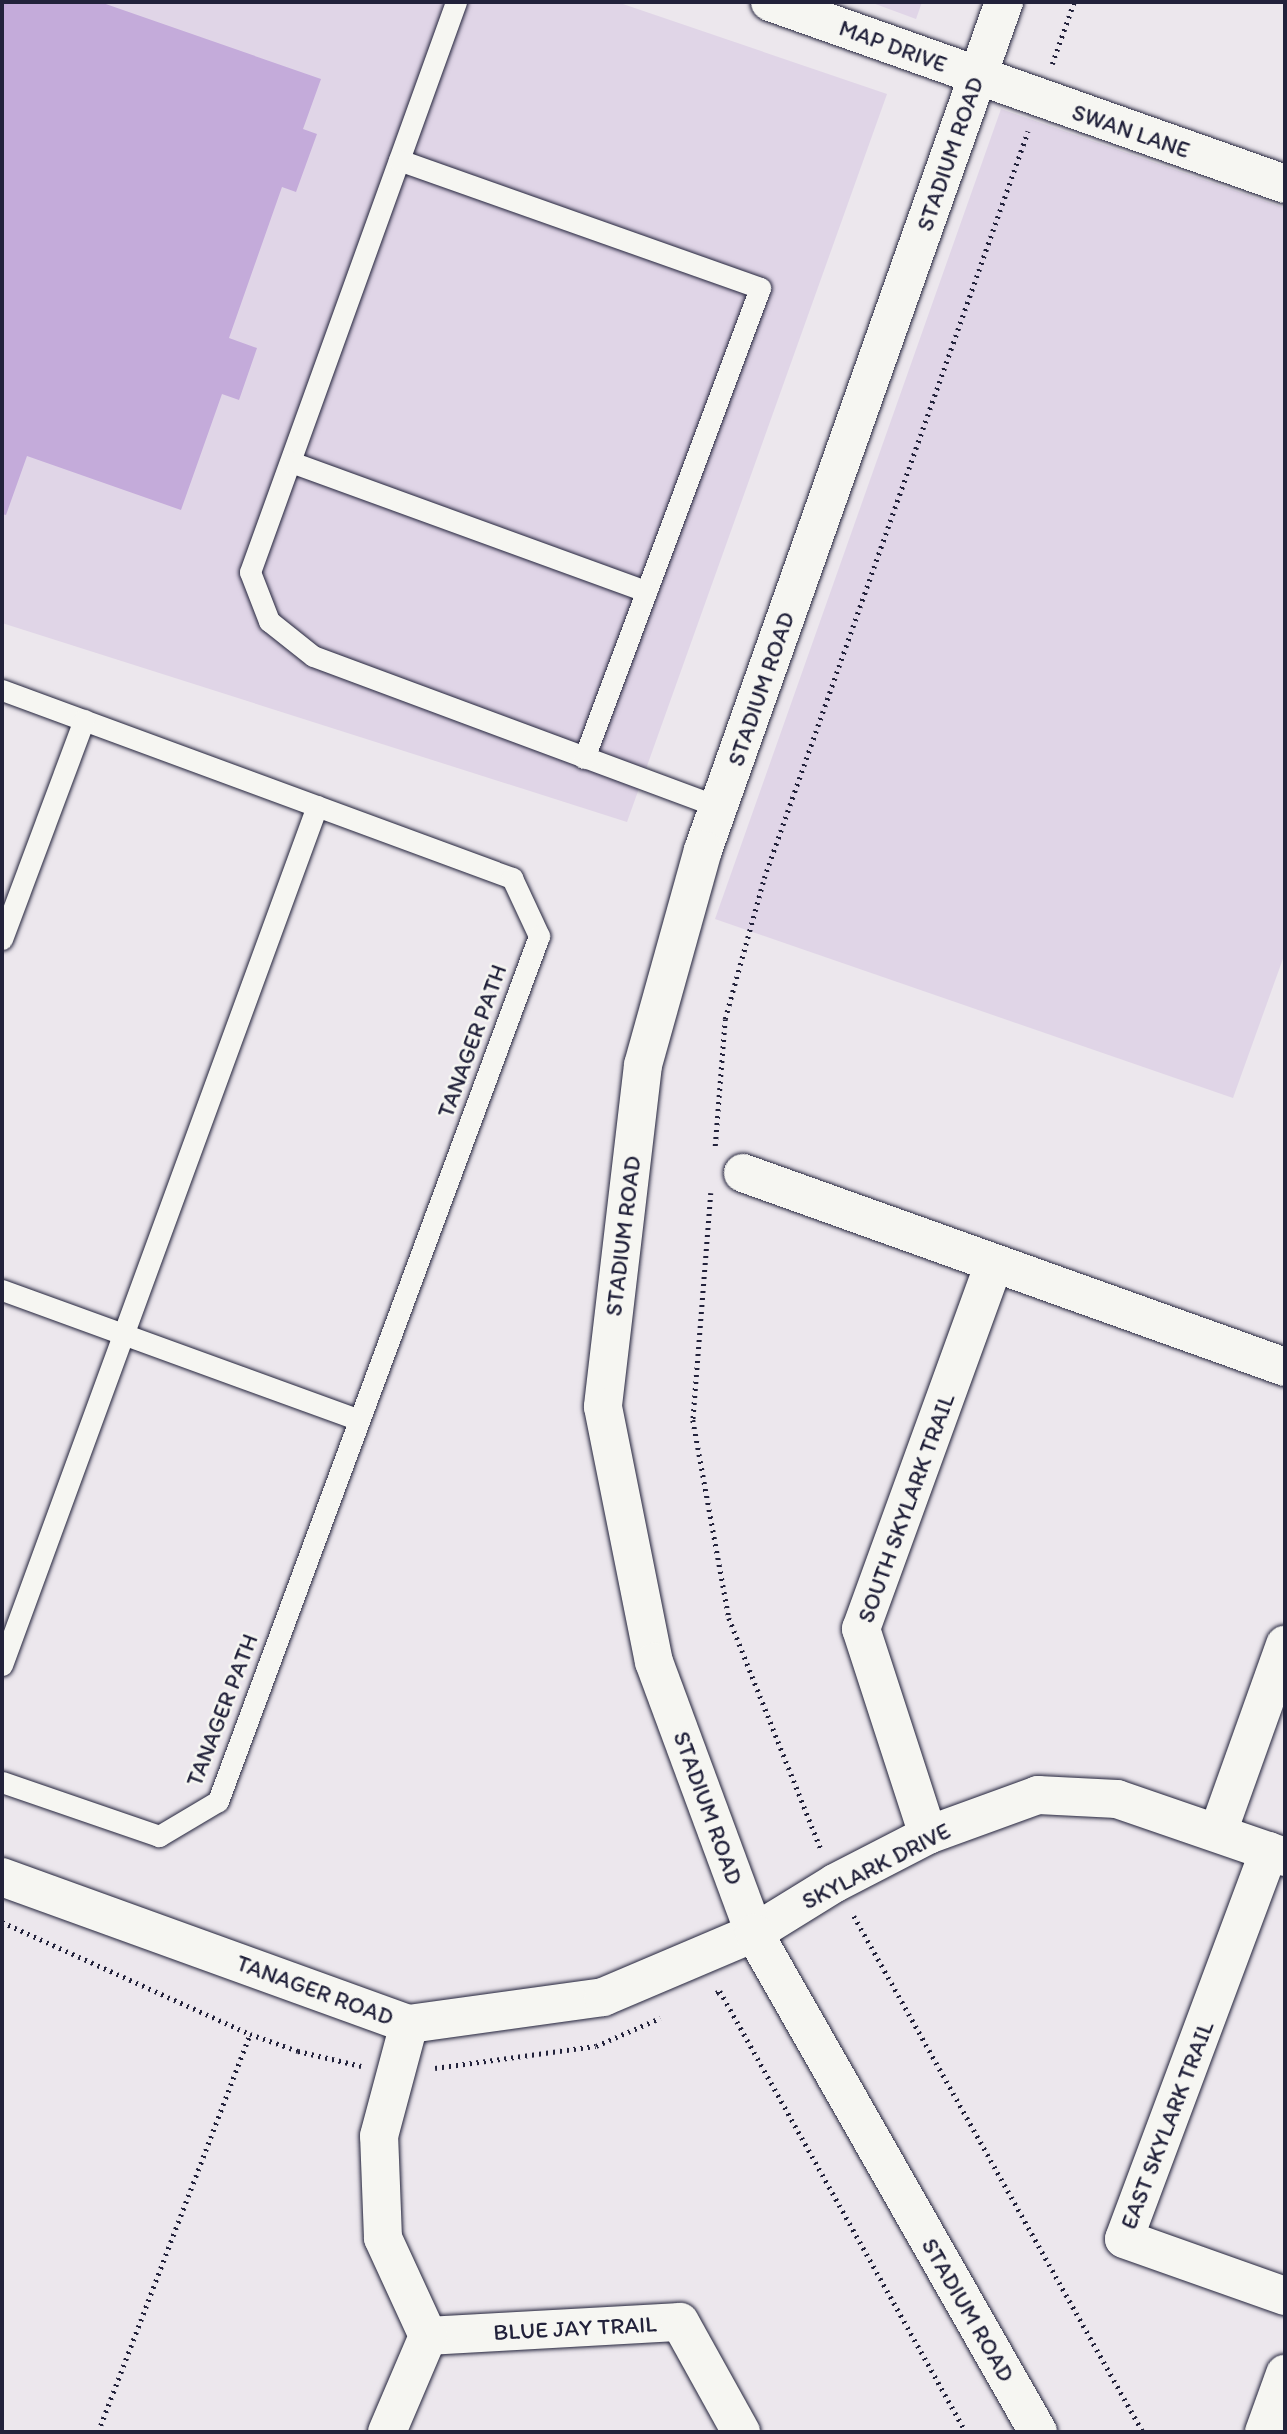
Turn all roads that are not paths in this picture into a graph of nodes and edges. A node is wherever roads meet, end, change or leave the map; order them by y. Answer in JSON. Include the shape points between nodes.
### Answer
{"nodes":[{"id":1,"x":456,"y":2,"type":"edge"},
{"id":2,"x":770,"y":2,"type":"edge"},
{"id":3,"x":1004,"y":2,"type":"edge"},
{"id":4,"x":978,"y":77,"type":"junction"},
{"id":5,"x":399,"y":160,"type":"junction"},
{"id":6,"x":1285,"y":184,"type":"edge"},
{"id":7,"x":291,"y":462,"type":"junction"},
{"id":8,"x":646,"y":591,"type":"junction"},
{"id":9,"x":2,"y":690,"type":"edge"},
{"id":10,"x":83,"y":720,"type":"junction"},
{"id":11,"x":584,"y":758,"type":"junction"},
{"id":12,"x":317,"y":806,"type":"junction"},
{"id":13,"x":719,"y":807,"type":"junction"},
{"id":14,"x":2,"y":939,"type":"edge"},
{"id":15,"x":743,"y":1173,"type":"dead end"},
{"id":16,"x":994,"y":1263,"type":"junction"},
{"id":17,"x":2,"y":1290,"type":"edge"},
{"id":18,"x":124,"y":1334,"type":"junction"},
{"id":19,"x":1285,"y":1367,"type":"edge"},
{"id":20,"x":359,"y":1420,"type":"junction"},
{"id":21,"x":1285,"y":1645,"type":"edge"},
{"id":22,"x":2,"y":1665,"type":"edge"},
{"id":23,"x":2,"y":1782,"type":"edge"},
{"id":24,"x":1217,"y":1832,"type":"junction"},
{"id":25,"x":928,"y":1835,"type":"junction"},
{"id":26,"x":1277,"y":1854,"type":"edge"},
{"id":27,"x":2,"y":1877,"type":"edge"},
{"id":28,"x":754,"y":1933,"type":"junction"},
{"id":29,"x":409,"y":2024,"type":"junction"},
{"id":30,"x":1285,"y":2296,"type":"edge"},
{"id":31,"x":428,"y":2336,"type":"junction"},
{"id":32,"x":1285,"y":2374,"type":"edge"},
{"id":33,"x":387,"y":2432,"type":"edge"},
{"id":34,"x":741,"y":2432,"type":"edge"},
{"id":35,"x":1038,"y":2432,"type":"edge"},
{"id":36,"x":1264,"y":2432,"type":"edge"}],
"edges":[{"from":1,"to":5,"type":"lane"},
{"from":2,"to":4,"type":"street","name":"MAP DRIVE"},
{"from":3,"to":4,"type":"street","name":"STADIUM ROAD"},
{"from":4,"to":6,"type":"street","name":"SWAN LANE"},
{"from":4,"to":13,"type":"street","name":"STADIUM ROAD"},
{"from":5,"to":7,"type":"lane"},
{"from":5,"to":8,"type":"lane","via":[[760,288]]},
{"from":7,"to":8,"type":"lane"},
{"from":7,"to":11,"type":"lane","via":[[250,572],[269,621],[313,656]]},
{"from":8,"to":11,"type":"lane"},
{"from":9,"to":10,"type":"lane","name":"TANAGER PATH"},
{"from":10,"to":12,"type":"lane","name":"TANAGER PATH"},
{"from":10,"to":14,"type":"lane"},
{"from":11,"to":13,"type":"lane"},
{"from":12,"to":18,"type":"lane"},
{"from":12,"to":20,"type":"lane","name":"TANAGER PATH","via":[[512,878],[538,936]]},
{"from":13,"to":28,"type":"street","name":"STADIUM ROAD","via":[[643,1065],[603,1407],[654,1662]]},
{"from":15,"to":16,"type":"street"},
{"from":16,"to":19,"type":"street"},
{"from":16,"to":25,"type":"street","name":"SOUTH SKYLARK TRAIL","via":[[861,1629]]},
{"from":17,"to":18,"type":"lane"},
{"from":18,"to":20,"type":"lane"},
{"from":18,"to":22,"type":"lane"},
{"from":20,"to":23,"type":"lane","name":"TANAGER PATH","via":[[218,1801],[159,1836]]},
{"from":21,"to":24,"type":"street"},
{"from":24,"to":25,"type":"street","name":"SKYLARK DRIVE","via":[[1117,1799],[1038,1795]]},
{"from":24,"to":26,"type":"street","name":"SKYLARK DRIVE"},
{"from":25,"to":28,"type":"street","name":"SKYLARK DRIVE","via":[[835,1883]]},
{"from":26,"to":30,"type":"street","name":"EAST SKYLARK TRAIL","via":[[1124,2239]]},
{"from":27,"to":29,"type":"street","name":"TANAGER ROAD"},
{"from":28,"to":29,"type":"street","name":"TANAGER ROAD","via":[[603,1997]]},
{"from":28,"to":35,"type":"street","name":"STADIUM ROAD"},
{"from":29,"to":31,"type":"street","via":[[379,2136],[383,2238]]},
{"from":31,"to":33,"type":"street"},
{"from":31,"to":34,"type":"street","name":"BLUE JAY TRAIL","via":[[680,2322]]},
{"from":32,"to":36,"type":"street"}]}
